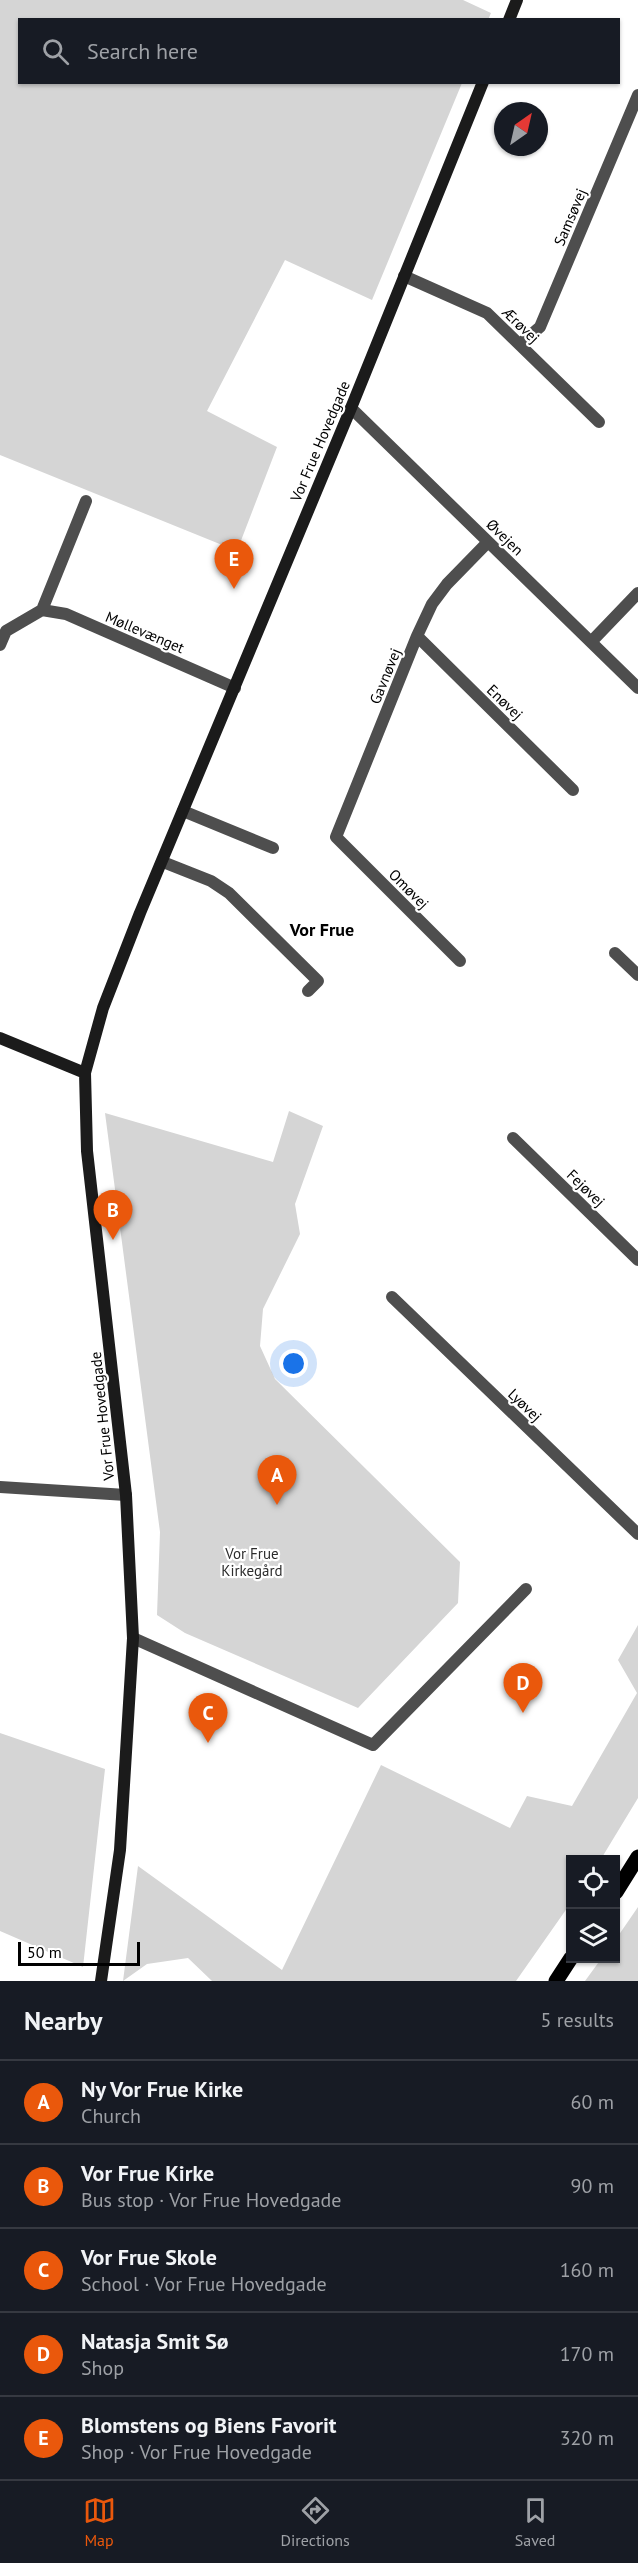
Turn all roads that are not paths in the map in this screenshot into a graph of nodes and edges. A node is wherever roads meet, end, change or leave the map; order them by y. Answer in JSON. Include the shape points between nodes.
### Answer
{"nodes":[{"id":1,"x":517,"y":0,"type":"edge"},
{"id":2,"x":510,"y":18,"type":"edge"},
{"id":3,"x":482,"y":84,"type":"edge"},
{"id":4,"x":638,"y":95,"type":"edge"},
{"id":5,"x":404,"y":276,"type":"junction"},
{"id":6,"x":519,"y":344,"type":"junction"},
{"id":7,"x":351,"y":408,"type":"junction"},
{"id":8,"x":599,"y":422,"type":"dead end"},
{"id":9,"x":86,"y":501,"type":"dead end"},
{"id":10,"x":488,"y":542,"type":"junction"},
{"id":11,"x":638,"y":593,"type":"edge"},
{"id":12,"x":42,"y":610,"type":"junction"},
{"id":13,"x":3,"y":630,"type":"edge"},
{"id":14,"x":417,"y":636,"type":"junction"},
{"id":15,"x":591,"y":642,"type":"junction"},
{"id":16,"x":0,"y":645,"type":"edge"},
{"id":17,"x":235,"y":688,"type":"junction"},
{"id":18,"x":638,"y":688,"type":"edge"},
{"id":19,"x":573,"y":790,"type":"dead end"},
{"id":20,"x":183,"y":811,"type":"junction"},
{"id":21,"x":336,"y":837,"type":"joint"},
{"id":22,"x":273,"y":848,"type":"dead end"},
{"id":23,"x":163,"y":862,"type":"junction"},
{"id":24,"x":615,"y":953,"type":"dead end"},
{"id":25,"x":460,"y":961,"type":"dead end"},
{"id":26,"x":638,"y":975,"type":"edge"},
{"id":27,"x":308,"y":991,"type":"dead end"},
{"id":28,"x":0,"y":1038,"type":"edge"},
{"id":29,"x":85,"y":1073,"type":"junction"},
{"id":30,"x":513,"y":1138,"type":"dead end"},
{"id":31,"x":638,"y":1260,"type":"edge"},
{"id":32,"x":392,"y":1297,"type":"dead end"},
{"id":33,"x":0,"y":1487,"type":"edge"},
{"id":34,"x":126,"y":1495,"type":"junction"},
{"id":35,"x":638,"y":1534,"type":"edge"},
{"id":36,"x":526,"y":1589,"type":"dead end"},
{"id":37,"x":133,"y":1638,"type":"junction"},
{"id":38,"x":638,"y":1857,"type":"edge"},
{"id":39,"x":620,"y":1884,"type":"edge"},
{"id":40,"x":569,"y":1963,"type":"edge"},
{"id":41,"x":101,"y":1981,"type":"edge"},
{"id":42,"x":556,"y":1981,"type":"edge"}],
"edges":[{"from":1,"to":2,"type":"street"},
{"from":3,"to":5,"type":"street","name":"Vor Frue Hovedgade"},
{"from":4,"to":6,"type":"street","name":"Samsøvej","via":[[540,327]]},
{"from":5,"to":6,"type":"street","name":"Ærøvej","via":[[487,313]]},
{"from":5,"to":7,"type":"street","name":"Vor Frue Hovedgade"},
{"from":6,"to":8,"type":"street","name":"Ærøvej"},
{"from":7,"to":10,"type":"street","name":"Øvejen"},
{"from":7,"to":17,"type":"street","name":"Vor Frue Hovedgade"},
{"from":9,"to":12,"type":"street"},
{"from":10,"to":14,"type":"street","name":"Gavnøvej","via":[[447,584]]},
{"from":10,"to":15,"type":"street","name":"Øvejen"},
{"from":11,"to":15,"type":"street"},
{"from":12,"to":13,"type":"street"},
{"from":12,"to":17,"type":"street","name":"Møllevænget","via":[[66,614]]},
{"from":13,"to":16,"type":"street"},
{"from":14,"to":19,"type":"street","name":"Enøvej"},
{"from":14,"to":21,"type":"street","name":"Gavnøvej"},
{"from":15,"to":18,"type":"street","name":"Øvejen"},
{"from":17,"to":20,"type":"street","name":"Vor Frue Hovedgade"},
{"from":20,"to":22,"type":"street"},
{"from":20,"to":23,"type":"street","name":"Vor Frue Hovedgade"},
{"from":21,"to":25,"type":"street","name":"Omøvej"},
{"from":23,"to":27,"type":"street","via":[[210,880],[230,893],[318,981]]},
{"from":23,"to":29,"type":"street","name":"Vor Frue Hovedgade","via":[[103,1008]]},
{"from":24,"to":26,"type":"street"},
{"from":28,"to":29,"type":"street"},
{"from":29,"to":34,"type":"street","name":"Vor Frue Hovedgade","via":[[87,1151]]},
{"from":30,"to":31,"type":"street","name":"Fejøvej"},
{"from":32,"to":35,"type":"street","name":"Lyøvej"},
{"from":33,"to":34,"type":"street"},
{"from":34,"to":37,"type":"street","name":"Vor Frue Hovedgade"},
{"from":36,"to":37,"type":"street","via":[[373,1745]]},
{"from":37,"to":41,"type":"street","name":"Vor Frue Hovedgade","via":[[120,1850]]},
{"from":38,"to":39,"type":"main road"},
{"from":40,"to":42,"type":"main road"}]}
